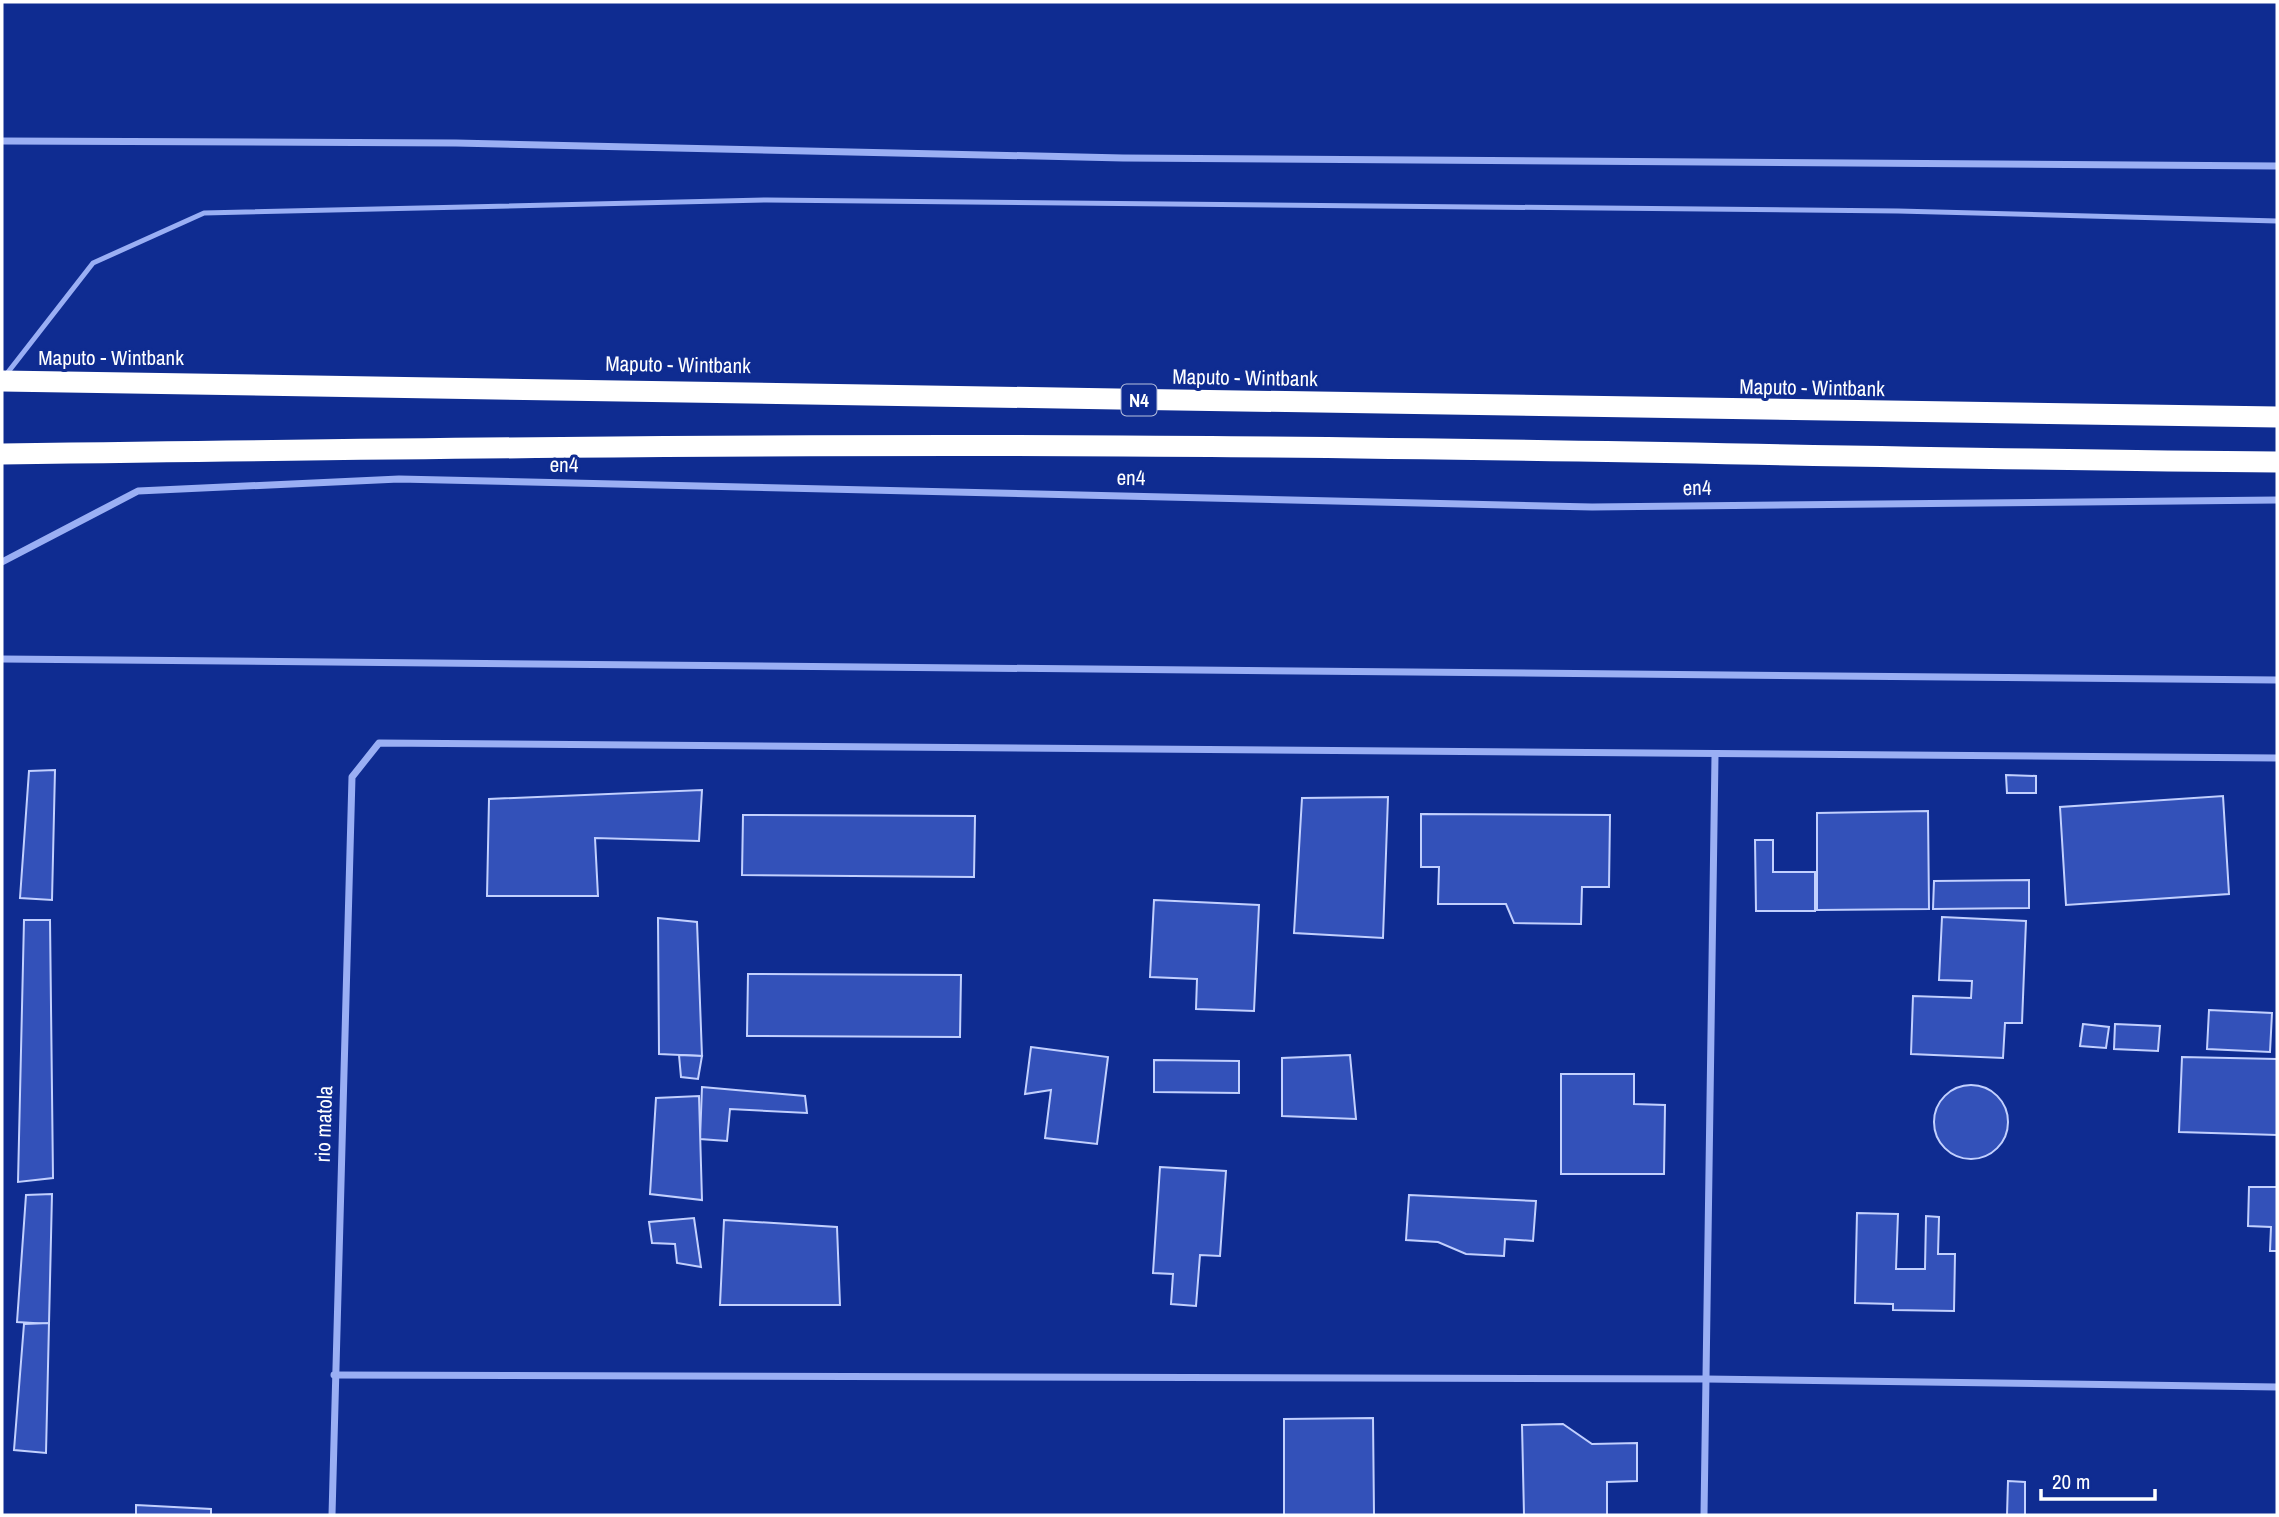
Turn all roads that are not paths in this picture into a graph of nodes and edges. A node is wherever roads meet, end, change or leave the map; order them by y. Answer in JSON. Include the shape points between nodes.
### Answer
{"nodes":[{"id":1,"x":2,"y":141,"type":"edge"},
{"id":2,"x":2277,"y":166,"type":"edge"},
{"id":3,"x":2277,"y":221,"type":"edge"},
{"id":4,"x":2,"y":380,"type":"edge"},
{"id":5,"x":2277,"y":416,"type":"edge"},
{"id":6,"x":2,"y":454,"type":"edge"},
{"id":7,"x":2277,"y":462,"type":"edge"},
{"id":8,"x":2277,"y":500,"type":"edge"},
{"id":9,"x":2,"y":562,"type":"edge"},
{"id":10,"x":2,"y":659,"type":"edge"},
{"id":11,"x":2277,"y":680,"type":"edge"},
{"id":12,"x":1715,"y":756,"type":"junction"},
{"id":13,"x":2277,"y":758,"type":"edge"},
{"id":14,"x":334,"y":1375,"type":"junction"},
{"id":15,"x":1706,"y":1379,"type":"junction"},
{"id":16,"x":2277,"y":1387,"type":"edge"},
{"id":17,"x":332,"y":1515,"type":"edge"},
{"id":18,"x":1704,"y":1515,"type":"edge"}],
"edges":[{"from":1,"to":2,"type":"street","via":[[456,143],[1124,158]]},
{"from":3,"to":4,"type":"lane","via":[[1898,211],[767,200],[204,213],[93,263]]},
{"from":4,"to":5,"type":"highway","name":"Maputo - Wintbank","number":"N4","via":[[1896,414]]},
{"from":6,"to":7,"type":"highway","number":"N4","via":[[1125,446]]},
{"from":8,"to":9,"type":"street","name":"en4","via":[[1592,507],[399,479],[138,491]]},
{"from":10,"to":11,"type":"street"},
{"from":12,"to":13,"type":"street"},
{"from":12,"to":14,"type":"street","name":"rio matola","via":[[379,743],[352,777]]},
{"from":12,"to":15,"type":"street"},
{"from":14,"to":15,"type":"street"},
{"from":14,"to":17,"type":"street","name":"rio matola"},
{"from":15,"to":16,"type":"street"},
{"from":15,"to":18,"type":"street"}]}
